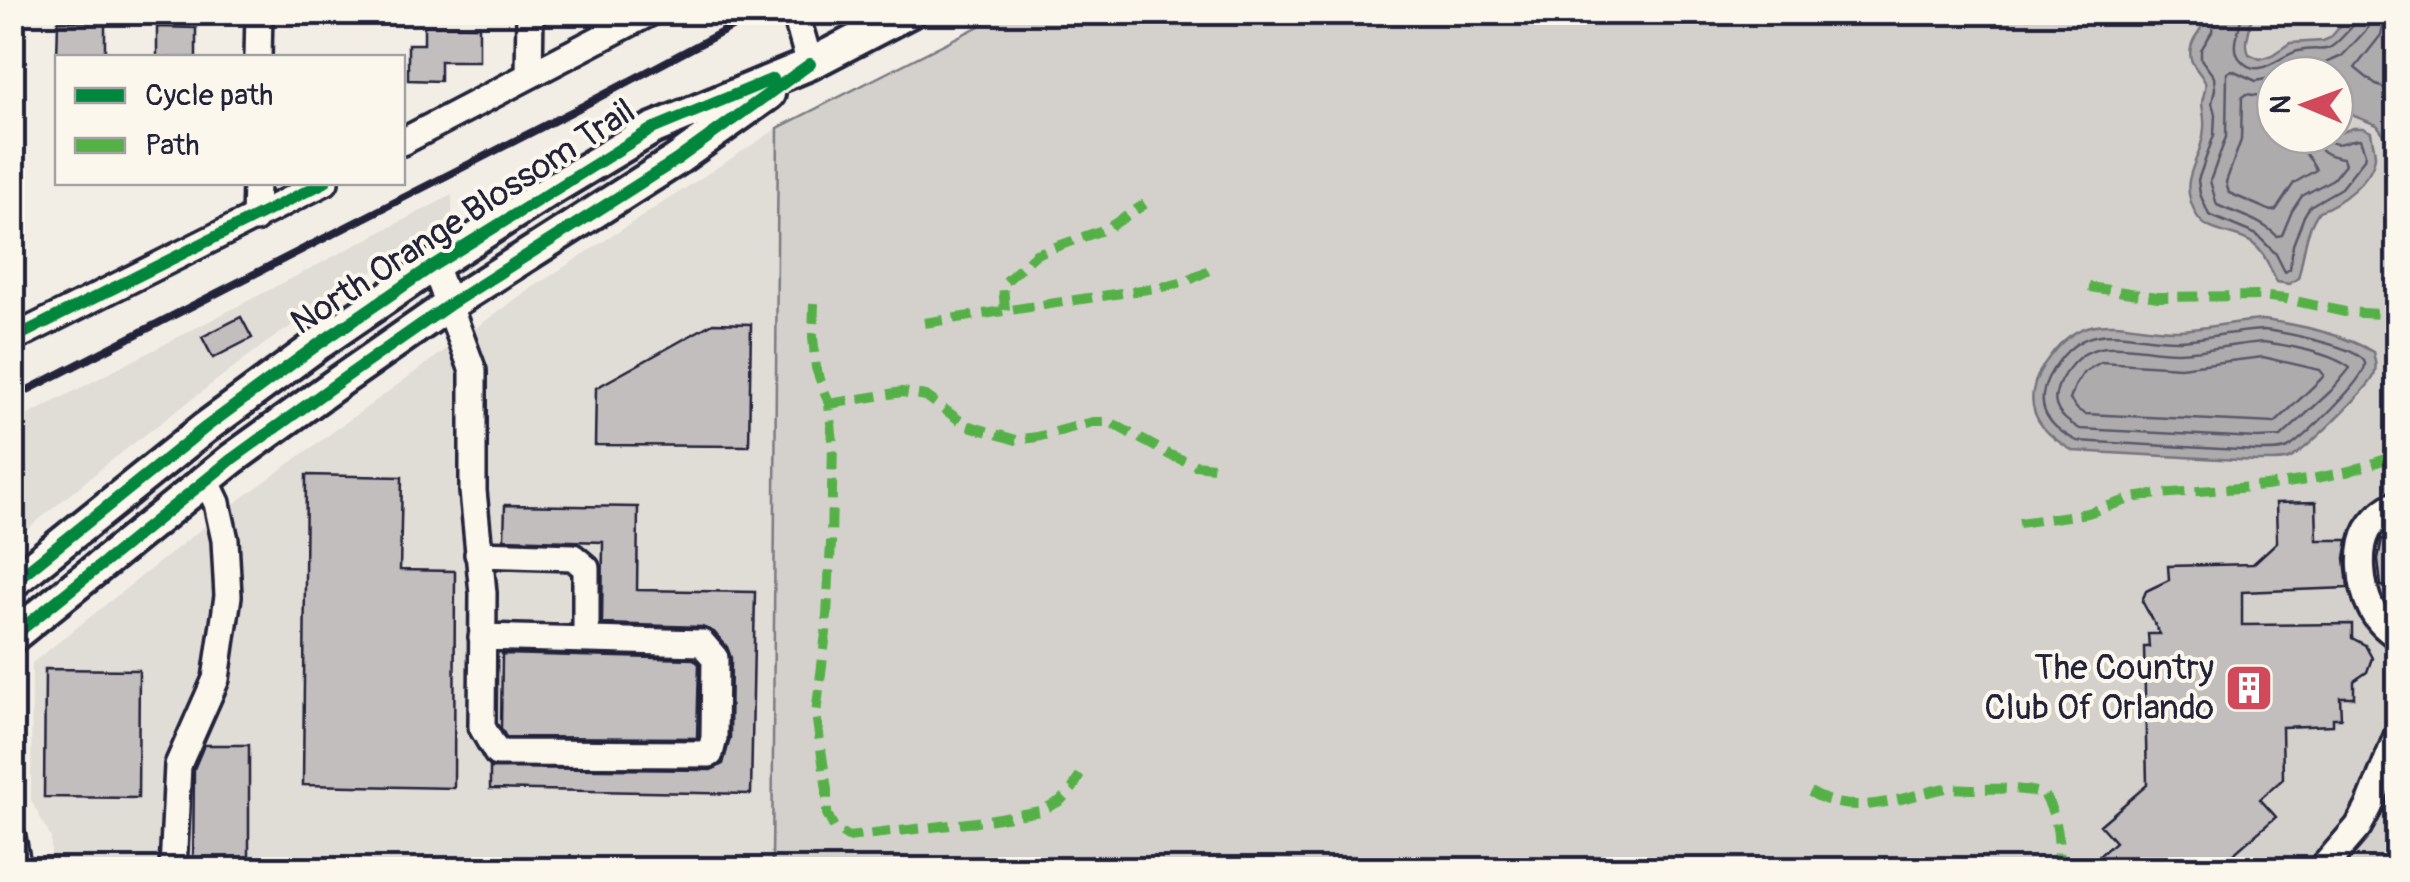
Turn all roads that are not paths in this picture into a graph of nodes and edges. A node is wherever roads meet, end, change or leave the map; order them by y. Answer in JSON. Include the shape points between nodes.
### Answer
{"nodes":[{"id":1,"x":259,"y":12,"type":"edge"},
{"id":2,"x":530,"y":12,"type":"edge"},
{"id":3,"x":651,"y":12,"type":"edge"},
{"id":4,"x":795,"y":12,"type":"edge"},
{"id":5,"x":910,"y":12,"type":"edge"},
{"id":6,"x":258,"y":55,"type":"edge"},
{"id":7,"x":810,"y":64,"type":"junction"},
{"id":8,"x":530,"y":75,"type":"junction"},
{"id":9,"x":405,"y":140,"type":"edge"},
{"id":10,"x":256,"y":185,"type":"edge"},
{"id":11,"x":319,"y":185,"type":"edge"},
{"id":12,"x":255,"y":219,"type":"junction"},
{"id":13,"x":434,"y":265,"type":"junction"},
{"id":14,"x":449,"y":305,"type":"junction"},
{"id":15,"x":12,"y":339,"type":"edge"},
{"id":16,"x":206,"y":480,"type":"junction"},
{"id":17,"x":2398,"y":502,"type":"edge"},
{"id":18,"x":478,"y":554,"type":"junction"},
{"id":19,"x":12,"y":584,"type":"edge"},
{"id":20,"x":12,"y":636,"type":"edge"},
{"id":21,"x":482,"y":637,"type":"junction"},
{"id":22,"x":2398,"y":638,"type":"edge"},
{"id":23,"x":586,"y":640,"type":"junction"},
{"id":24,"x":2398,"y":734,"type":"edge"},
{"id":25,"x":12,"y":837,"type":"edge"},
{"id":26,"x":18,"y":870,"type":"edge"},
{"id":27,"x":173,"y":870,"type":"edge"},
{"id":28,"x":2321,"y":870,"type":"edge"}],
"edges":[{"from":1,"to":6,"type":"street"},
{"from":2,"to":8,"type":"street"},
{"from":3,"to":8,"type":"street"},
{"from":4,"to":7,"type":"street"},
{"from":5,"to":7,"type":"main road","name":"North Orange Blossom Trail"},
{"from":7,"to":13,"type":"main road","name":"North Orange Blossom Trail","via":[[652,128]]},
{"from":7,"to":14,"type":"main road","name":"North Orange Blossom Trail","via":[[674,161]]},
{"from":8,"to":9,"type":"street"},
{"from":10,"to":12,"type":"street"},
{"from":11,"to":12,"type":"street"},
{"from":12,"to":15,"type":"street"},
{"from":13,"to":14,"type":"street"},
{"from":13,"to":19,"type":"main road","name":"North Orange Blossom Trail","via":[[206,427]]},
{"from":14,"to":16,"type":"main road","name":"North Orange Blossom Trail"},
{"from":14,"to":18,"type":"street","via":[[473,370]]},
{"from":16,"to":20,"type":"main road","name":"North Orange Blossom Trail"},
{"from":16,"to":27,"type":"street","via":[[225,540],[228,596],[216,679],[178,766]]},
{"from":17,"to":22,"type":"street","via":[[2365,535],[2362,567],[2372,611]]},
{"from":18,"to":21,"type":"street"},
{"from":18,"to":23,"type":"street","via":[[573,557],[586,568]]},
{"from":21,"to":23,"type":"street"},
{"from":21,"to":23,"type":"street","via":[[482,728],[497,753],[710,754],[715,658],[702,643]]},
{"from":24,"to":28,"type":"street","via":[[2358,827]]},
{"from":25,"to":26,"type":"street"}]}
